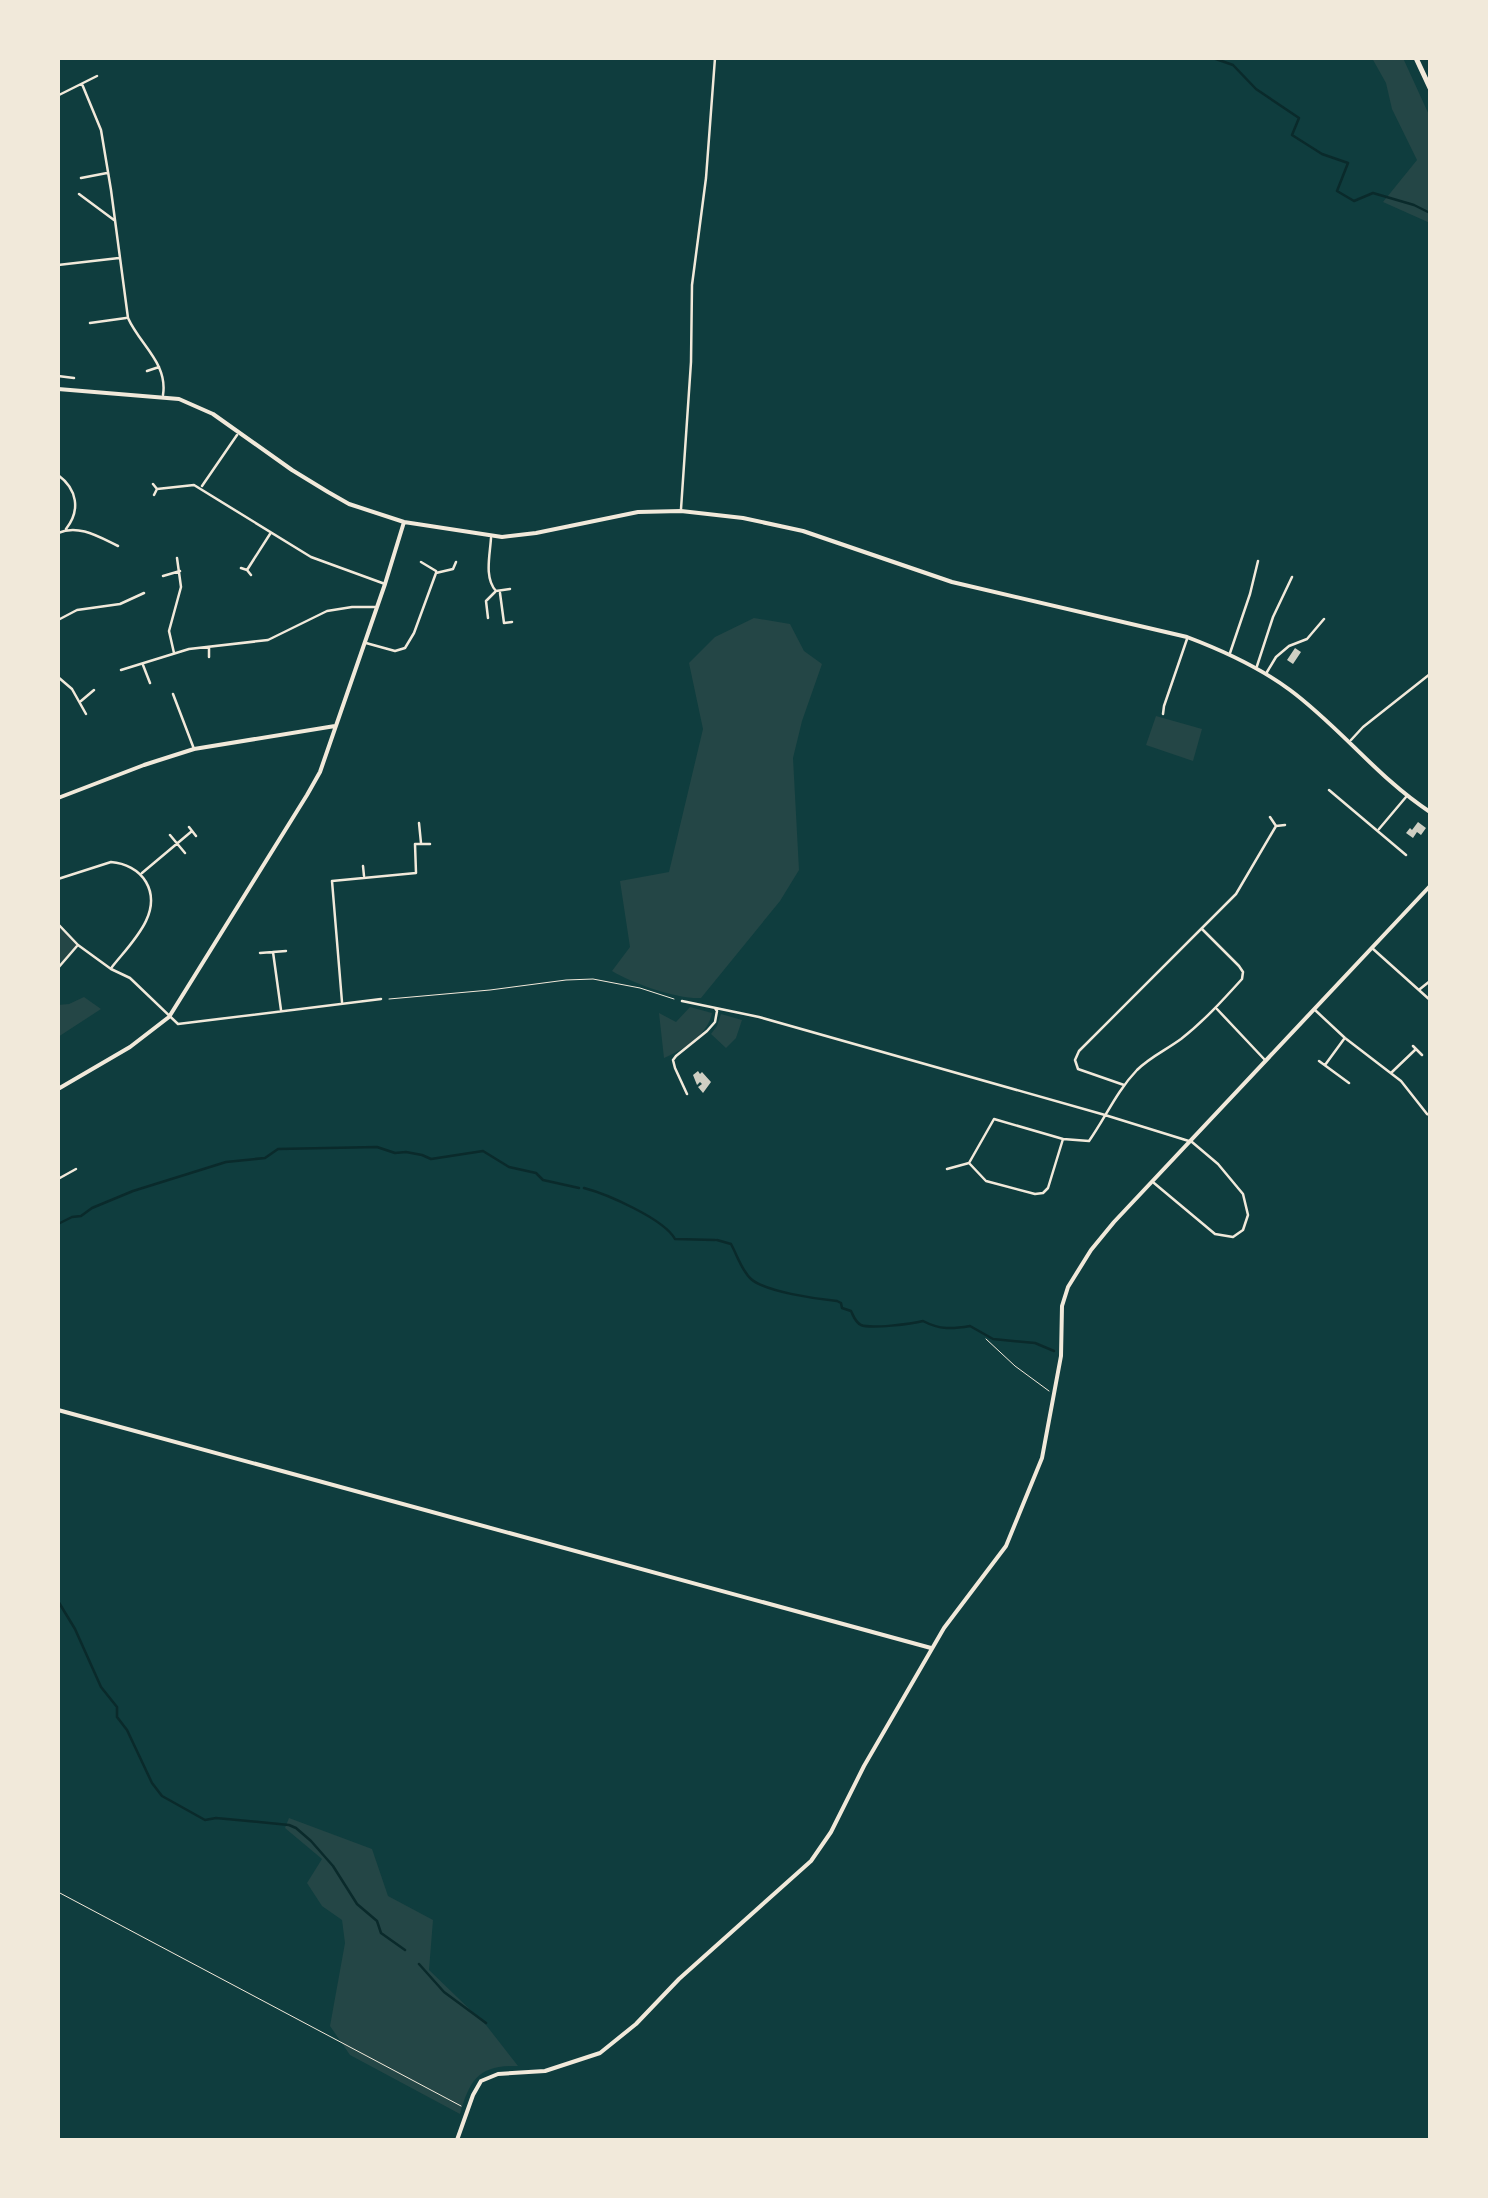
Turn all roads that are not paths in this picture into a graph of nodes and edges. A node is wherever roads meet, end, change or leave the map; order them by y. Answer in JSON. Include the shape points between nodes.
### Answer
{"nodes":[{"id":1,"x":715,"y":58,"type":"edge"},
{"id":2,"x":1416,"y":58,"type":"edge"},
{"id":3,"x":98,"y":76,"type":"dead end"},
{"id":4,"x":82,"y":84,"type":"junction"},
{"id":5,"x":1430,"y":88,"type":"edge"},
{"id":6,"x":59,"y":95,"type":"edge"},
{"id":7,"x":108,"y":173,"type":"junction"},
{"id":8,"x":81,"y":178,"type":"dead end"},
{"id":9,"x":78,"y":194,"type":"dead end"},
{"id":10,"x":116,"y":220,"type":"junction"},
{"id":11,"x":120,"y":258,"type":"junction"},
{"id":12,"x":58,"y":264,"type":"edge"},
{"id":13,"x":128,"y":318,"type":"junction"},
{"id":14,"x":90,"y":323,"type":"dead end"},
{"id":15,"x":160,"y":367,"type":"junction"},
{"id":16,"x":147,"y":371,"type":"dead end"},
{"id":17,"x":58,"y":376,"type":"edge"},
{"id":18,"x":74,"y":378,"type":"dead end"},
{"id":19,"x":58,"y":388,"type":"edge"},
{"id":20,"x":162,"y":396,"type":"junction"},
{"id":21,"x":238,"y":433,"type":"junction"},
{"id":22,"x":58,"y":475,"type":"edge"},
{"id":23,"x":153,"y":484,"type":"dead end"},
{"id":24,"x":201,"y":488,"type":"junction"},
{"id":25,"x":157,"y":489,"type":"junction"},
{"id":26,"x":154,"y":496,"type":"dead end"},
{"id":27,"x":681,"y":511,"type":"junction"},
{"id":28,"x":404,"y":522,"type":"junction"},
{"id":29,"x":66,"y":529,"type":"junction"},
{"id":30,"x":58,"y":533,"type":"edge"},
{"id":31,"x":271,"y":533,"type":"junction"},
{"id":32,"x":492,"y":537,"type":"junction"},
{"id":33,"x":118,"y":546,"type":"dead end"},
{"id":34,"x":178,"y":558,"type":"dead end"},
{"id":35,"x":1258,"y":561,"type":"dead end"},
{"id":36,"x":421,"y":562,"type":"dead end"},
{"id":37,"x":456,"y":562,"type":"dead end"},
{"id":38,"x":242,"y":568,"type":"dead end"},
{"id":39,"x":180,"y":570,"type":"junction"},
{"id":40,"x":248,"y":570,"type":"junction"},
{"id":41,"x":437,"y":572,"type":"junction"},
{"id":42,"x":251,"y":575,"type":"dead end"},
{"id":43,"x":163,"y":576,"type":"dead end"},
{"id":44,"x":1292,"y":577,"type":"dead end"},
{"id":45,"x":385,"y":584,"type":"junction"},
{"id":46,"x":510,"y":589,"type":"dead end"},
{"id":47,"x":140,"y":592,"type":"dead end"},
{"id":48,"x":499,"y":593,"type":"junction"},
{"id":49,"x":118,"y":598,"type":"dead end"},
{"id":50,"x":120,"y":604,"type":"junction"},
{"id":51,"x":377,"y":607,"type":"junction"},
{"id":52,"x":488,"y":618,"type":"dead end"},
{"id":53,"x":1324,"y":619,"type":"dead end"},
{"id":54,"x":58,"y":620,"type":"edge"},
{"id":55,"x":512,"y":622,"type":"dead end"},
{"id":56,"x":1311,"y":622,"type":"dead end"},
{"id":57,"x":1318,"y":626,"type":"junction"},
{"id":58,"x":1187,"y":638,"type":"junction"},
{"id":59,"x":364,"y":642,"type":"junction"},
{"id":60,"x":208,"y":646,"type":"junction"},
{"id":61,"x":174,"y":653,"type":"junction"},
{"id":62,"x":1230,"y":654,"type":"junction"},
{"id":63,"x":209,"y":656,"type":"dead end"},
{"id":64,"x":143,"y":663,"type":"junction"},
{"id":65,"x":1256,"y":668,"type":"junction"},
{"id":66,"x":121,"y":670,"type":"dead end"},
{"id":67,"x":1266,"y":673,"type":"junction"},
{"id":68,"x":1430,"y":674,"type":"edge"},
{"id":69,"x":58,"y":677,"type":"edge"},
{"id":70,"x":150,"y":683,"type":"dead end"},
{"id":71,"x":94,"y":690,"type":"dead end"},
{"id":72,"x":174,"y":694,"type":"dead end"},
{"id":73,"x":81,"y":700,"type":"junction"},
{"id":74,"x":86,"y":714,"type":"dead end"},
{"id":75,"x":1163,"y":714,"type":"dead end"},
{"id":76,"x":334,"y":726,"type":"junction"},
{"id":77,"x":1350,"y":742,"type":"junction"},
{"id":78,"x":194,"y":749,"type":"junction"},
{"id":79,"x":1329,"y":790,"type":"dead end"},
{"id":80,"x":1406,"y":796,"type":"junction"},
{"id":81,"x":58,"y":798,"type":"edge"},
{"id":82,"x":1430,"y":812,"type":"edge"},
{"id":83,"x":1270,"y":818,"type":"dead end"},
{"id":84,"x":419,"y":823,"type":"dead end"},
{"id":85,"x":1285,"y":825,"type":"dead end"},
{"id":86,"x":1276,"y":826,"type":"junction"},
{"id":87,"x":1378,"y":830,"type":"junction"},
{"id":88,"x":170,"y":835,"type":"dead end"},
{"id":89,"x":196,"y":836,"type":"dead end"},
{"id":90,"x":177,"y":844,"type":"junction"},
{"id":91,"x":421,"y":844,"type":"junction"},
{"id":92,"x":430,"y":844,"type":"dead end"},
{"id":93,"x":185,"y":854,"type":"dead end"},
{"id":94,"x":1406,"y":854,"type":"dead end"},
{"id":95,"x":364,"y":866,"type":"dead end"},
{"id":96,"x":141,"y":874,"type":"junction"},
{"id":97,"x":364,"y":878,"type":"junction"},
{"id":98,"x":58,"y":879,"type":"edge"},
{"id":99,"x":1430,"y":886,"type":"edge"},
{"id":100,"x":58,"y":924,"type":"edge"},
{"id":101,"x":1202,"y":929,"type":"junction"},
{"id":102,"x":78,"y":945,"type":"junction"},
{"id":103,"x":1372,"y":948,"type":"junction"},
{"id":104,"x":286,"y":951,"type":"dead end"},
{"id":105,"x":273,"y":952,"type":"junction"},
{"id":106,"x":260,"y":953,"type":"dead end"},
{"id":107,"x":58,"y":968,"type":"edge"},
{"id":108,"x":111,"y":968,"type":"junction"},
{"id":109,"x":1430,"y":980,"type":"edge"},
{"id":110,"x":1418,"y":990,"type":"junction"},
{"id":111,"x":381,"y":999,"type":"road end"},
{"id":112,"x":1430,"y":1000,"type":"edge"},
{"id":113,"x":682,"y":1001,"type":"road end"},
{"id":114,"x":342,"y":1003,"type":"junction"},
{"id":115,"x":714,"y":1007,"type":"junction"},
{"id":116,"x":1216,"y":1008,"type":"junction"},
{"id":117,"x":1315,"y":1010,"type":"junction"},
{"id":118,"x":281,"y":1012,"type":"junction"},
{"id":119,"x":169,"y":1017,"type":"junction"},
{"id":120,"x":1345,"y":1038,"type":"junction"},
{"id":121,"x":1422,"y":1054,"type":"dead end"},
{"id":122,"x":1266,"y":1061,"type":"junction"},
{"id":123,"x":1319,"y":1061,"type":"dead end"},
{"id":124,"x":1325,"y":1066,"type":"junction"},
{"id":125,"x":1391,"y":1073,"type":"junction"},
{"id":126,"x":1348,"y":1083,"type":"dead end"},
{"id":127,"x":1124,"y":1085,"type":"junction"},
{"id":128,"x":58,"y":1088,"type":"edge"},
{"id":129,"x":687,"y":1094,"type":"dead end"},
{"id":130,"x":1105,"y":1115,"type":"junction"},
{"id":131,"x":1430,"y":1115,"type":"edge"},
{"id":132,"x":1064,"y":1139,"type":"junction"},
{"id":133,"x":1192,"y":1142,"type":"junction"},
{"id":134,"x":969,"y":1163,"type":"junction"},
{"id":135,"x":76,"y":1169,"type":"dead end"},
{"id":136,"x":947,"y":1170,"type":"dead end"},
{"id":137,"x":58,"y":1179,"type":"edge"},
{"id":138,"x":1153,"y":1182,"type":"junction"},
{"id":139,"x":58,"y":1410,"type":"edge"},
{"id":140,"x":932,"y":1648,"type":"junction"},
{"id":141,"x":457,"y":2140,"type":"edge"}],
"edges":[{"from":1,"to":27,"type":"street","via":[[692,285]]},
{"from":2,"to":5,"type":"highway"},
{"from":3,"to":4,"type":"street"},
{"from":4,"to":6,"type":"street"},
{"from":4,"to":7,"type":"street"},
{"from":7,"to":8,"type":"street"},
{"from":7,"to":10,"type":"street"},
{"from":9,"to":10,"type":"street"},
{"from":10,"to":11,"type":"street"},
{"from":11,"to":12,"type":"street"},
{"from":11,"to":13,"type":"street"},
{"from":13,"to":14,"type":"street"},
{"from":13,"to":15,"type":"street"},
{"from":15,"to":16,"type":"street"},
{"from":15,"to":20,"type":"street"},
{"from":17,"to":18,"type":"street"},
{"from":19,"to":20,"type":"street"},
{"from":20,"to":21,"type":"street","via":[[196,406]]},
{"from":21,"to":24,"type":"street"},
{"from":21,"to":28,"type":"street","via":[[350,504]]},
{"from":22,"to":29,"type":"street","via":[[75,498],[75,518]]},
{"from":23,"to":25,"type":"street"},
{"from":24,"to":25,"type":"street"},
{"from":24,"to":31,"type":"street"},
{"from":25,"to":26,"type":"street"},
{"from":27,"to":32,"type":"street"},
{"from":27,"to":58,"type":"street","via":[[802,531],[952,582]]},
{"from":28,"to":32,"type":"street"},
{"from":28,"to":45,"type":"street"},
{"from":29,"to":30,"type":"street"},
{"from":29,"to":33,"type":"street"},
{"from":31,"to":40,"type":"street"},
{"from":31,"to":45,"type":"street","via":[[311,558]]},
{"from":32,"to":48,"type":"street","via":[[490,584]]},
{"from":34,"to":39,"type":"street"},
{"from":35,"to":62,"type":"street"},
{"from":36,"to":41,"type":"street"},
{"from":37,"to":41,"type":"street"},
{"from":38,"to":40,"type":"street"},
{"from":39,"to":43,"type":"street"},
{"from":39,"to":61,"type":"street","via":[[169,631]]},
{"from":40,"to":42,"type":"street"},
{"from":41,"to":59,"type":"street","via":[[405,648]]},
{"from":44,"to":65,"type":"street"},
{"from":45,"to":51,"type":"street"},
{"from":46,"to":48,"type":"street"},
{"from":47,"to":50,"type":"street"},
{"from":48,"to":52,"type":"street","via":[[486,601]]},
{"from":48,"to":55,"type":"street","via":[[504,623]]},
{"from":49,"to":50,"type":"street"},
{"from":50,"to":54,"type":"street"},
{"from":51,"to":59,"type":"street"},
{"from":51,"to":60,"type":"street","via":[[327,610],[268,640]]},
{"from":53,"to":57,"type":"street"},
{"from":56,"to":57,"type":"street"},
{"from":57,"to":67,"type":"street","via":[[1276,657]]},
{"from":58,"to":62,"type":"street"},
{"from":58,"to":75,"type":"street"},
{"from":59,"to":76,"type":"street"},
{"from":60,"to":61,"type":"street"},
{"from":60,"to":63,"type":"street"},
{"from":61,"to":64,"type":"street"},
{"from":62,"to":65,"type":"street"},
{"from":64,"to":66,"type":"street"},
{"from":64,"to":70,"type":"street"},
{"from":65,"to":67,"type":"street"},
{"from":67,"to":77,"type":"street"},
{"from":68,"to":77,"type":"street"},
{"from":69,"to":73,"type":"street"},
{"from":71,"to":73,"type":"street"},
{"from":72,"to":78,"type":"street"},
{"from":73,"to":74,"type":"street"},
{"from":76,"to":78,"type":"street"},
{"from":76,"to":119,"type":"street","via":[[307,795]]},
{"from":77,"to":80,"type":"street"},
{"from":78,"to":81,"type":"street"},
{"from":79,"to":87,"type":"street"},
{"from":80,"to":82,"type":"street"},
{"from":80,"to":87,"type":"street"},
{"from":83,"to":86,"type":"street"},
{"from":84,"to":91,"type":"street"},
{"from":85,"to":86,"type":"street"},
{"from":86,"to":101,"type":"street","via":[[1236,894]]},
{"from":87,"to":94,"type":"street"},
{"from":88,"to":90,"type":"street"},
{"from":89,"to":90,"type":"street","via":[[191,829]]},
{"from":90,"to":93,"type":"street"},
{"from":90,"to":96,"type":"street"},
{"from":91,"to":92,"type":"street"},
{"from":91,"to":97,"type":"street","via":[[415,844],[416,873]]},
{"from":95,"to":97,"type":"street"},
{"from":96,"to":98,"type":"street","via":[[112,862]]},
{"from":96,"to":108,"type":"street","via":[[151,909]]},
{"from":97,"to":114,"type":"street","via":[[332,881]]},
{"from":99,"to":103,"type":"street"},
{"from":100,"to":102,"type":"street"},
{"from":101,"to":116,"type":"street","via":[[1243,972]]},
{"from":101,"to":127,"type":"street","via":[[1079,1051],[1078,1069]]},
{"from":102,"to":107,"type":"street"},
{"from":102,"to":108,"type":"street"},
{"from":103,"to":110,"type":"street"},
{"from":103,"to":117,"type":"street"},
{"from":104,"to":105,"type":"street"},
{"from":105,"to":106,"type":"street"},
{"from":105,"to":118,"type":"street"},
{"from":108,"to":119,"type":"street"},
{"from":109,"to":110,"type":"street"},
{"from":110,"to":112,"type":"street"},
{"from":111,"to":114,"type":"street"},
{"from":113,"to":115,"type":"street"},
{"from":114,"to":118,"type":"street"},
{"from":115,"to":129,"type":"street","via":[[716,1022],[673,1060]]},
{"from":115,"to":130,"type":"street"},
{"from":116,"to":122,"type":"street"},
{"from":116,"to":127,"type":"street"},
{"from":117,"to":120,"type":"street"},
{"from":117,"to":122,"type":"street"},
{"from":118,"to":119,"type":"street","via":[[178,1024]]},
{"from":119,"to":128,"type":"street"},
{"from":120,"to":124,"type":"street"},
{"from":120,"to":125,"type":"street"},
{"from":121,"to":125,"type":"street","via":[[1414,1047]]},
{"from":122,"to":133,"type":"street"},
{"from":123,"to":124,"type":"street"},
{"from":124,"to":126,"type":"street"},
{"from":125,"to":131,"type":"street"},
{"from":127,"to":130,"type":"street"},
{"from":130,"to":132,"type":"street","via":[[1089,1141]]},
{"from":130,"to":133,"type":"street"},
{"from":132,"to":134,"type":"street","via":[[994,1118]]},
{"from":132,"to":134,"type":"street","via":[[1043,1193],[986,1181]]},
{"from":133,"to":138,"type":"street"},
{"from":133,"to":138,"type":"street","via":[[1243,1194],[1243,1230],[1216,1234]]},
{"from":134,"to":136,"type":"street"},
{"from":135,"to":137,"type":"street"},
{"from":138,"to":140,"type":"street","via":[[1103,1234],[1068,1287],[1042,1458],[1006,1546]]},
{"from":139,"to":140,"type":"street"},
{"from":140,"to":141,"type":"street","via":[[811,1862],[600,2053],[545,2071],[488,2077],[477,2087]]}]}
